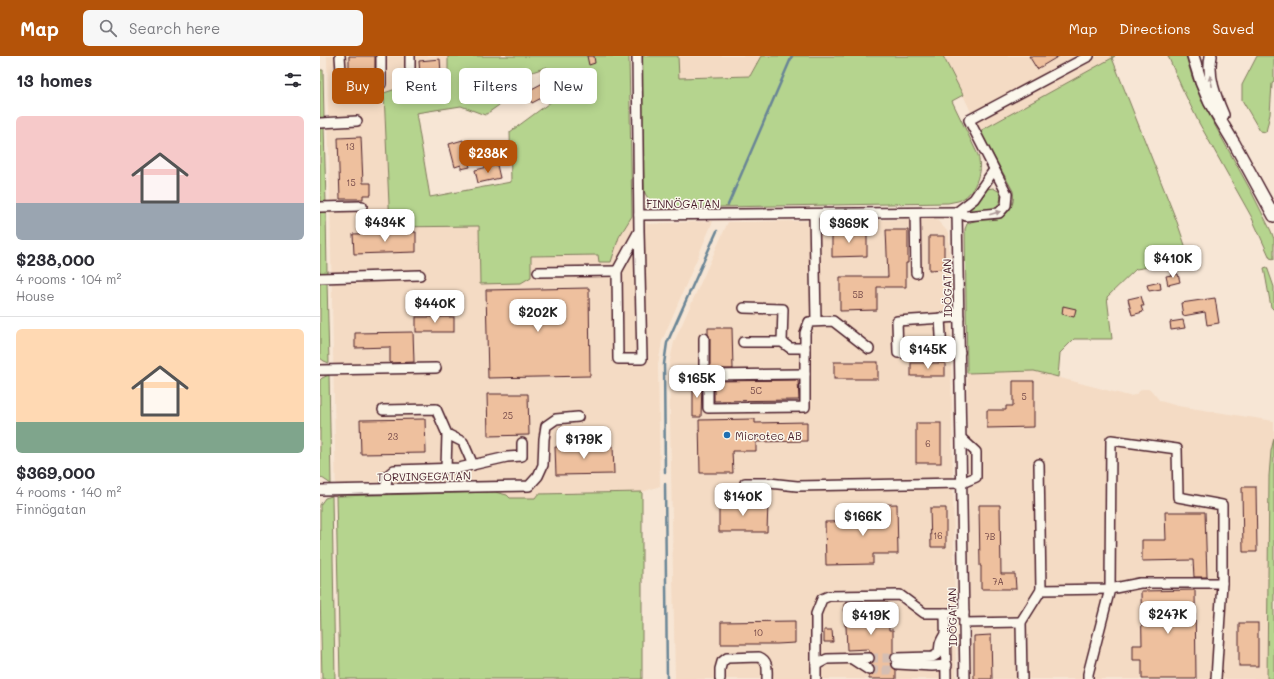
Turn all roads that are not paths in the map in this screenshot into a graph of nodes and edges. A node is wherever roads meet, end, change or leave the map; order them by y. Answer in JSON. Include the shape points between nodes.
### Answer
{"nodes":[{"id":1,"x":340,"y":56,"type":"edge"},
{"id":2,"x":381,"y":56,"type":"edge"},
{"id":3,"x":410,"y":56,"type":"edge"},
{"id":4,"x":637,"y":56,"type":"edge"},
{"id":5,"x":1089,"y":56,"type":"edge"},
{"id":6,"x":1193,"y":56,"type":"edge"},
{"id":7,"x":1211,"y":56,"type":"edge"},
{"id":8,"x":410,"y":68,"type":"dead end"},
{"id":9,"x":357,"y":121,"type":"dead end"},
{"id":10,"x":320,"y":123,"type":"edge"},
{"id":11,"x":1234,"y":143,"type":"junction"},
{"id":12,"x":994,"y":170,"type":"junction"},
{"id":13,"x":362,"y":206,"type":"dead end"},
{"id":14,"x":320,"y":207,"type":"edge"},
{"id":15,"x":957,"y":212,"type":"junction"},
{"id":16,"x":915,"y":213,"type":"junction"},
{"id":17,"x":814,"y":214,"type":"junction"},
{"id":18,"x":639,"y":215,"type":"junction"},
{"id":19,"x":1274,"y":216,"type":"edge"},
{"id":20,"x":639,"y":231,"type":"junction"},
{"id":21,"x":617,"y":271,"type":"junction"},
{"id":22,"x":538,"y":272,"type":"dead end"},
{"id":23,"x":916,"y":274,"type":"dead end"},
{"id":24,"x":420,"y":275,"type":"dead end"},
{"id":25,"x":320,"y":278,"type":"edge"},
{"id":26,"x":744,"y":308,"type":"dead end"},
{"id":27,"x":959,"y":317,"type":"junction"},
{"id":28,"x":940,"y":318,"type":"junction"},
{"id":29,"x":816,"y":322,"type":"junction"},
{"id":30,"x":704,"y":338,"type":"dead end"},
{"id":31,"x":743,"y":342,"type":"dead end"},
{"id":32,"x":782,"y":342,"type":"junction"},
{"id":33,"x":805,"y":348,"type":"junction"},
{"id":34,"x":869,"y":348,"type":"dead end"},
{"id":35,"x":960,"y":352,"type":"junction"},
{"id":36,"x":942,"y":353,"type":"junction"},
{"id":37,"x":436,"y":368,"type":"dead end"},
{"id":38,"x":320,"y":370,"type":"edge"},
{"id":39,"x":805,"y":374,"type":"junction"},
{"id":40,"x":708,"y":375,"type":"junction"},
{"id":41,"x":384,"y":410,"type":"dead end"},
{"id":42,"x":578,"y":417,"type":"dead end"},
{"id":43,"x":447,"y":434,"type":"junction"},
{"id":44,"x":962,"y":439,"type":"junction"},
{"id":45,"x":522,"y":443,"type":"dead end"},
{"id":46,"x":1039,"y":464,"type":"dead end"},
{"id":47,"x":472,"y":465,"type":"junction"},
{"id":48,"x":446,"y":468,"type":"junction"},
{"id":49,"x":746,"y":483,"type":"dead end"},
{"id":50,"x":962,"y":483,"type":"junction"},
{"id":51,"x":385,"y":489,"type":"junction"},
{"id":52,"x":320,"y":490,"type":"edge"},
{"id":53,"x":1222,"y":583,"type":"junction"},
{"id":54,"x":1110,"y":589,"type":"junction"},
{"id":55,"x":1041,"y":590,"type":"junction"},
{"id":56,"x":945,"y":613,"type":"junction"},
{"id":57,"x":964,"y":613,"type":"junction"},
{"id":58,"x":1022,"y":622,"type":"junction"},
{"id":59,"x":964,"y":623,"type":"junction"},
{"id":60,"x":946,"y":632,"type":"junction"},
{"id":61,"x":869,"y":664,"type":"tunnel mouth"},
{"id":62,"x":816,"y":665,"type":"junction"},
{"id":63,"x":946,"y":665,"type":"junction"},
{"id":64,"x":720,"y":679,"type":"edge"},
{"id":65,"x":767,"y":679,"type":"edge"},
{"id":66,"x":816,"y":679,"type":"edge"},
{"id":67,"x":946,"y":679,"type":"edge"},
{"id":68,"x":965,"y":679,"type":"edge"},
{"id":69,"x":1022,"y":679,"type":"edge"},
{"id":70,"x":1088,"y":679,"type":"edge"},
{"id":71,"x":1216,"y":679,"type":"edge"}],
"edges":[{"from":1,"to":2,"type":"street","via":[[341,71],[349,85],[381,84]]},
{"from":3,"to":8,"type":"street"},
{"from":4,"to":18,"type":"street","name":"FINNÖGATAN"},
{"from":5,"to":12,"type":"street","name":"FINNÖGATAN","via":[[969,120]]},
{"from":6,"to":11,"type":"main road","via":[[1210,103]]},
{"from":11,"to":7,"type":"main road","one_way":true,"via":[[1213,89],[1210,73]]},
{"from":9,"to":10,"type":"street"},
{"from":11,"to":19,"type":"main road"},
{"from":12,"to":15,"type":"street","via":[[974,199]]},
{"from":15,"to":12,"type":"street","name":"FINNÖGATAN","one_way":true,"via":[[966,216],[993,214],[1003,209],[1007,194]]},
{"from":13,"to":14,"type":"street"},
{"from":15,"to":16,"type":"street","name":"FINNÖGATAN"},
{"from":15,"to":27,"type":"street","name":"IDÖGATAN"},
{"from":16,"to":17,"type":"street","name":"FINNÖGATAN"},
{"from":16,"to":23,"type":"street"},
{"from":17,"to":18,"type":"street","name":"FINNÖGATAN"},
{"from":17,"to":29,"type":"street"},
{"from":18,"to":20,"type":"street"},
{"from":20,"to":21,"type":"street"},
{"from":20,"to":21,"type":"street","via":[[642,359],[618,359]]},
{"from":21,"to":22,"type":"street"},
{"from":24,"to":25,"type":"street"},
{"from":26,"to":32,"type":"street","via":[[783,309]]},
{"from":27,"to":28,"type":"street"},
{"from":27,"to":35,"type":"street","name":"IDÖGATAN"},
{"from":28,"to":36,"type":"street"},
{"from":28,"to":36,"type":"street","via":[[897,321],[898,353]]},
{"from":29,"to":33,"type":"street","via":[[809,322],[805,333]]},
{"from":29,"to":34,"type":"street","via":[[833,321]]},
{"from":30,"to":40,"type":"street","via":[[704,369]]},
{"from":31,"to":32,"type":"street"},
{"from":32,"to":33,"type":"street","via":[[790,348]]},
{"from":33,"to":39,"type":"street"},
{"from":35,"to":36,"type":"street"},
{"from":35,"to":44,"type":"street","name":"IDÖGATAN"},
{"from":37,"to":38,"type":"street"},
{"from":39,"to":40,"type":"street"},
{"from":39,"to":40,"type":"street","via":[[805,408],[708,408]]},
{"from":41,"to":43,"type":"street","via":[[436,409]]},
{"from":42,"to":51,"type":"street","name":"TORVINGEGATAN","via":[[556,419],[546,426],[543,465],[529,486]]},
{"from":43,"to":47,"type":"street","via":[[463,442]]},
{"from":43,"to":48,"type":"street"},
{"from":44,"to":50,"type":"street","name":"IDÖGATAN"},
{"from":44,"to":50,"type":"street","via":[[976,452],[976,477]]},
{"from":45,"to":47,"type":"street","via":[[522,456]]},
{"from":46,"to":55,"type":"street"},
{"from":47,"to":48,"type":"street"},
{"from":48,"to":51,"type":"street","via":[[394,470],[388,475]]},
{"from":49,"to":50,"type":"street","via":[[797,486]]},
{"from":50,"to":57,"type":"street","name":"IDÖGATAN"},
{"from":51,"to":52,"type":"street","name":"TORVINGEGATAN"},
{"from":53,"to":54,"type":"street","via":[[1140,583]]},
{"from":53,"to":54,"type":"street","via":[[1222,504],[1178,497],[1178,449],[1110,440]]},
{"from":53,"to":71,"type":"street"},
{"from":54,"to":55,"type":"street"},
{"from":54,"to":70,"type":"street"},
{"from":55,"to":58,"type":"street"},
{"from":56,"to":57,"type":"street"},
{"from":56,"to":60,"type":"street"},
{"from":56,"to":62,"type":"street","via":[[924,613],[900,595],[829,596],[822,599],[816,614]]},
{"from":57,"to":59,"type":"street","name":"IDÖGATAN"},
{"from":58,"to":59,"type":"street"},
{"from":58,"to":69,"type":"street"},
{"from":59,"to":68,"type":"street","name":"IDÖGATAN"},
{"from":60,"to":63,"type":"street"},
{"from":60,"to":63,"type":"street","via":[[937,655],[896,664]]},
{"from":61,"to":62,"type":"street","via":[[852,658],[826,659]]},
{"from":62,"to":66,"type":"street"},
{"from":63,"to":67,"type":"street"},
{"from":64,"to":65,"type":"street","via":[[722,662],[727,658],[759,657],[766,663]]}]}
